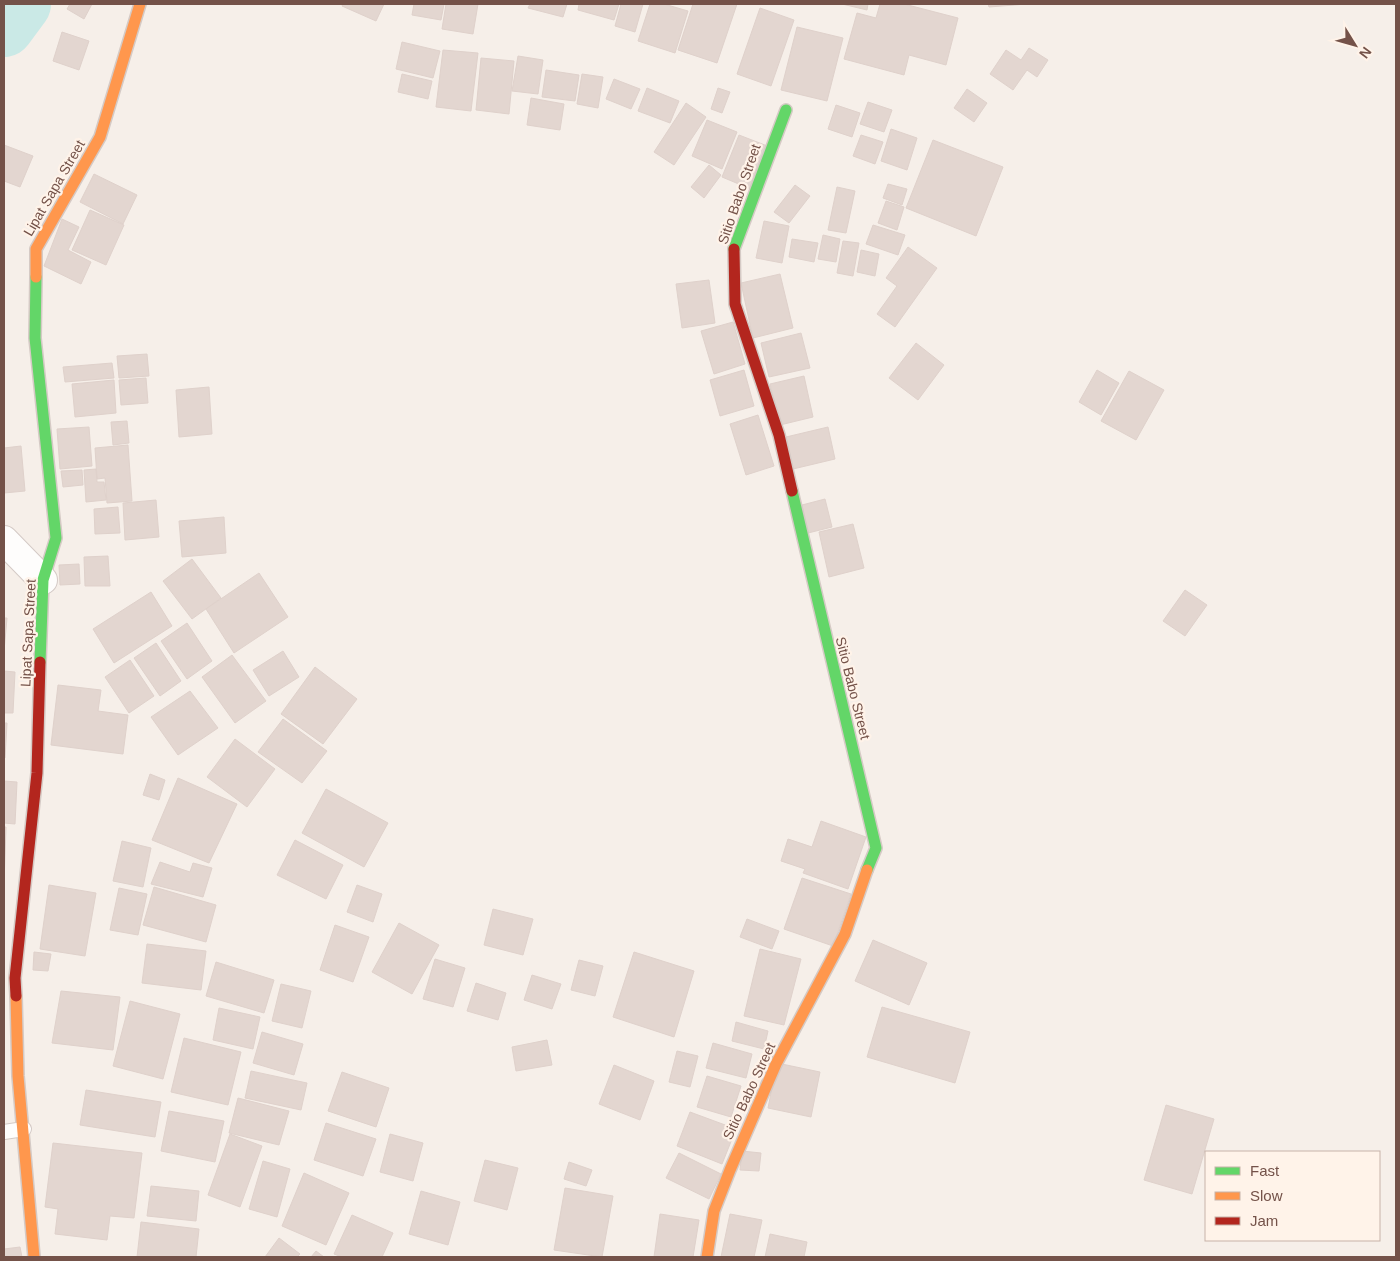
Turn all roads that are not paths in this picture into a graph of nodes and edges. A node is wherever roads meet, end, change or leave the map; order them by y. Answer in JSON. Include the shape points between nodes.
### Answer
{"nodes":[{"id":1,"x":140,"y":4,"type":"edge"},
{"id":2,"x":786,"y":110,"type":"dead end"},
{"id":3,"x":4,"y":540,"type":"edge"},
{"id":4,"x":43,"y":580,"type":"junction"},
{"id":5,"x":24,"y":1129,"type":"junction"},
{"id":6,"x":4,"y":1132,"type":"edge"},
{"id":7,"x":34,"y":1257,"type":"edge"},
{"id":8,"x":707,"y":1257,"type":"edge"}],
"edges":[{"from":1,"to":4,"type":"street","name":"Lipat Sapa Street","via":[[100,137],[36,250],[35,338],[56,538]]},
{"from":2,"to":8,"type":"street","name":"Sitio Babo Street","via":[[733,252],[735,304],[779,434],[876,848],[845,934],[776,1064],[730,1170],[714,1212]]},
{"from":3,"to":4,"type":"street"},
{"from":4,"to":5,"type":"street","name":"Lipat Sapa Street","via":[[38,773],[15,978],[18,1076]]},
{"from":5,"to":6,"type":"lane"},
{"from":5,"to":7,"type":"street","name":"Lipat Sapa Street"}]}
